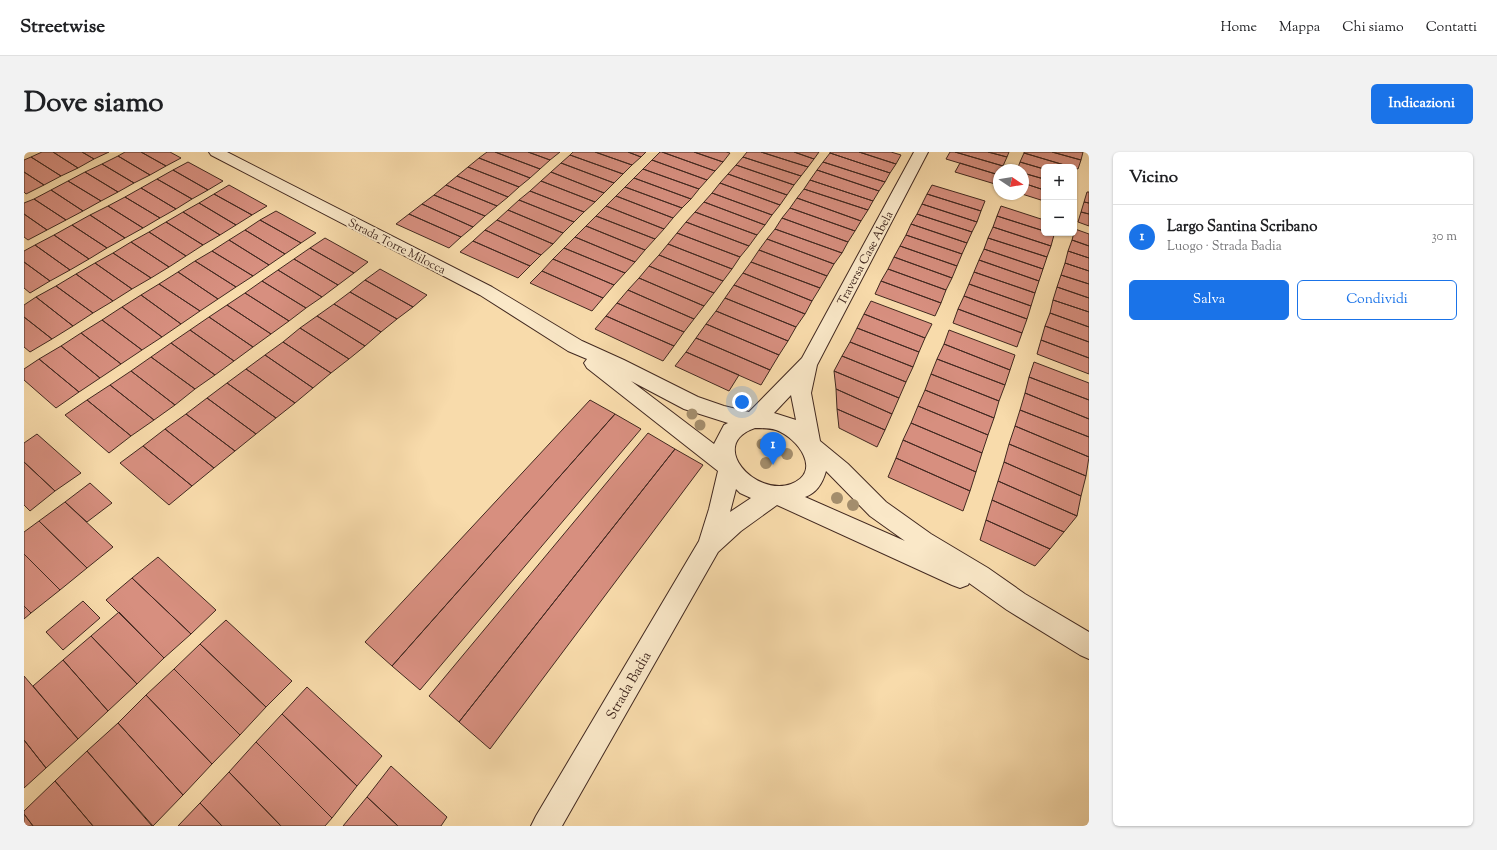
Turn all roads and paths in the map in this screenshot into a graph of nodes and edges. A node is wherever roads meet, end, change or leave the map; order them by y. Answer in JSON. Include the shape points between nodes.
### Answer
{"nodes":[{"id":1,"x":216,"y":152,"type":"edge"},
{"id":2,"x":922,"y":152,"type":"edge"},
{"id":3,"x":575,"y":346,"type":"junction"},
{"id":4,"x":809,"y":363,"type":"junction"},
{"id":5,"x":752,"y":420,"type":"junction"},
{"id":6,"x":810,"y":445,"type":"junction"},
{"id":7,"x":728,"y":469,"type":"junction"},
{"id":8,"x":777,"y":495,"type":"junction"},
{"id":9,"x":709,"y":545,"type":"junction"},
{"id":10,"x":1016,"y":602,"type":"junction"},
{"id":11,"x":1089,"y":646,"type":"edge"},
{"id":12,"x":546,"y":826,"type":"edge"}],
"edges":[{"from":1,"to":3,"type":"street","name":"Strada Torre Milocca","via":[[486,291]]},
{"from":2,"to":4,"type":"street","name":"Traversa Case Abela"},
{"from":3,"to":5,"type":"street","via":[[691,403]]},
{"from":3,"to":7,"type":"street","via":[[606,374]]},
{"from":4,"to":5,"type":"street","via":[[770,405]]},
{"from":4,"to":6,"type":"street","via":[[801,393]]},
{"from":5,"to":6,"type":"street","via":[[779,422],[791,427],[802,434]]},
{"from":5,"to":7,"type":"street","via":[[740,424],[726,438],[724,457]]},
{"from":6,"to":8,"type":"street","via":[[816,464],[812,480],[799,491]]},
{"from":6,"to":10,"type":"street","via":[[840,470],[878,510]]},
{"from":7,"to":8,"type":"street","via":[[748,487],[761,493]]},
{"from":7,"to":9,"type":"street"},
{"from":8,"to":9,"type":"street","via":[[736,520]]},
{"from":8,"to":10,"type":"street"},
{"from":9,"to":12,"type":"street","name":"Strada Badia"},
{"from":10,"to":11,"type":"street"}]}
